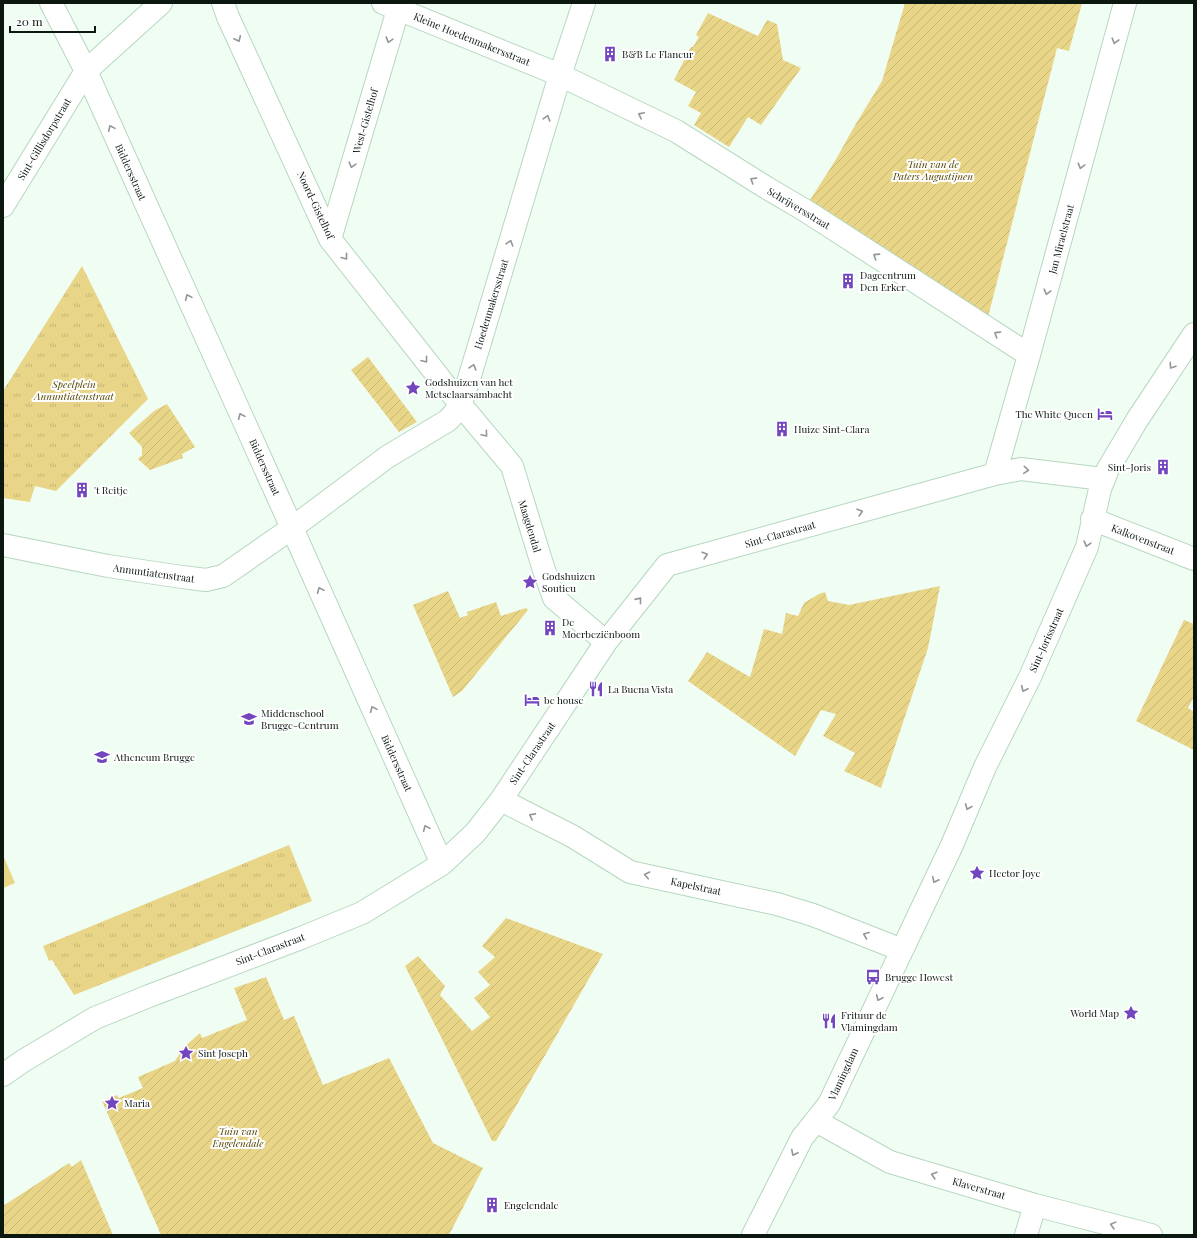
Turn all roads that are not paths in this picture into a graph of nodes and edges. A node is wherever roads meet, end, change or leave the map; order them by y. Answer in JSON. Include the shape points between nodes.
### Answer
{"nodes":[{"id":1,"x":51,"y":3,"type":"edge"},
{"id":2,"x":161,"y":3,"type":"edge"},
{"id":3,"x":223,"y":3,"type":"edge"},
{"id":4,"x":584,"y":3,"type":"edge"},
{"id":5,"x":1125,"y":3,"type":"edge"},
{"id":6,"x":394,"y":5,"type":"edge"},
{"id":7,"x":86,"y":71,"type":"junction"},
{"id":8,"x":560,"y":75,"type":"junction"},
{"id":9,"x":3,"y":206,"type":"edge"},
{"id":10,"x":330,"y":239,"type":"junction"},
{"id":11,"x":1194,"y":334,"type":"edge"},
{"id":12,"x":1029,"y":355,"type":"junction"},
{"id":13,"x":460,"y":404,"type":"junction"},
{"id":14,"x":995,"y":474,"type":"junction"},
{"id":15,"x":1103,"y":479,"type":"junction"},
{"id":16,"x":1092,"y":519,"type":"junction"},
{"id":17,"x":292,"y":528,"type":"junction"},
{"id":18,"x":3,"y":545,"type":"edge"},
{"id":19,"x":1194,"y":559,"type":"edge"},
{"id":20,"x":606,"y":642,"type":"junction"},
{"id":21,"x":501,"y":800,"type":"junction"},
{"id":22,"x":442,"y":864,"type":"junction"},
{"id":23,"x":902,"y":950,"type":"junction"},
{"id":24,"x":3,"y":1075,"type":"edge"},
{"id":25,"x":816,"y":1121,"type":"junction"},
{"id":26,"x":1035,"y":1205,"type":"junction"},
{"id":27,"x":752,"y":1235,"type":"edge"},
{"id":28,"x":1026,"y":1235,"type":"edge"},
{"id":29,"x":1151,"y":1235,"type":"edge"}],
"edges":[{"from":1,"to":7,"type":"street","name":"Biddersstraat"},
{"from":2,"to":7,"type":"street","name":"Sint-Gillisdorpstraat"},
{"from":3,"to":10,"type":"street","name":"Noord-Gistelhof","one_way":true},
{"from":4,"to":8,"type":"street","name":"Hoedenmakersstraat"},
{"from":5,"to":12,"type":"street","name":"Jan Miraelstraat","one_way":true},
{"from":6,"to":8,"type":"street","name":"Kleine Hoedenmakersstraat"},
{"from":6,"to":10,"type":"street","name":"West-Gistelhof","one_way":true},
{"from":7,"to":9,"type":"street","name":"Sint-Gillisdorpstraat"},
{"from":17,"to":7,"type":"street","name":"Biddersstraat","one_way":true},
{"from":12,"to":8,"type":"street","name":"Schrijversstraat","one_way":true,"via":[[806,211],[676,132]]},
{"from":13,"to":8,"type":"street","name":"Hoedenmakersstraat","one_way":true},
{"from":10,"to":13,"type":"street","name":"Noord-Gistelhof","one_way":true},
{"from":11,"to":15,"type":"street","name":"Sint-Jorisstraat","one_way":true,"via":[[1137,420]]},
{"from":12,"to":14,"type":"street","name":"Jan Miraelstraat"},
{"from":13,"to":17,"type":"street","name":"Hoedenmakersstraat","via":[[447,421],[387,457]]},
{"from":13,"to":20,"type":"street","name":"Maagdendal","one_way":true,"via":[[512,466],[554,598]]},
{"from":14,"to":15,"type":"street","name":"Sint-Clarastraat","one_way":true,"via":[[1021,469]]},
{"from":20,"to":14,"type":"street","name":"Sint-Clarastraat","one_way":true,"via":[[667,565]]},
{"from":15,"to":16,"type":"street","name":"Sint-Jorisstraat"},
{"from":16,"to":19,"type":"street","name":"Kalkovenstraat"},
{"from":16,"to":23,"type":"street","name":"Sint-Jorisstraat","one_way":true,"via":[[1087,547],[1033,670]]},
{"from":17,"to":18,"type":"street","name":"Annuntiatenstraat","via":[[223,576],[206,580],[108,566]]},
{"from":22,"to":17,"type":"street","name":"Biddersstraat","one_way":true},
{"from":20,"to":21,"type":"street","name":"Sint-Clarastraat"},
{"from":21,"to":22,"type":"street","name":"Sint-Clarastraat","via":[[475,833]]},
{"from":23,"to":21,"type":"street","name":"Kapelstraat","one_way":true,"via":[[813,915],[777,904],[630,872],[572,836]]},
{"from":22,"to":24,"type":"street","name":"Sint-Clarastraat","via":[[362,913],[95,1018]]},
{"from":23,"to":25,"type":"street","name":"Vlamingdam","one_way":true,"via":[[829,1104]]},
{"from":26,"to":25,"type":"street","name":"Klaverstraat","one_way":true,"via":[[890,1162]]},
{"from":25,"to":27,"type":"street","name":"Vlamingdam","one_way":true,"via":[[802,1138]]},
{"from":26,"to":28,"type":"street"},
{"from":29,"to":26,"type":"street","name":"Klaverstraat","one_way":true}]}
